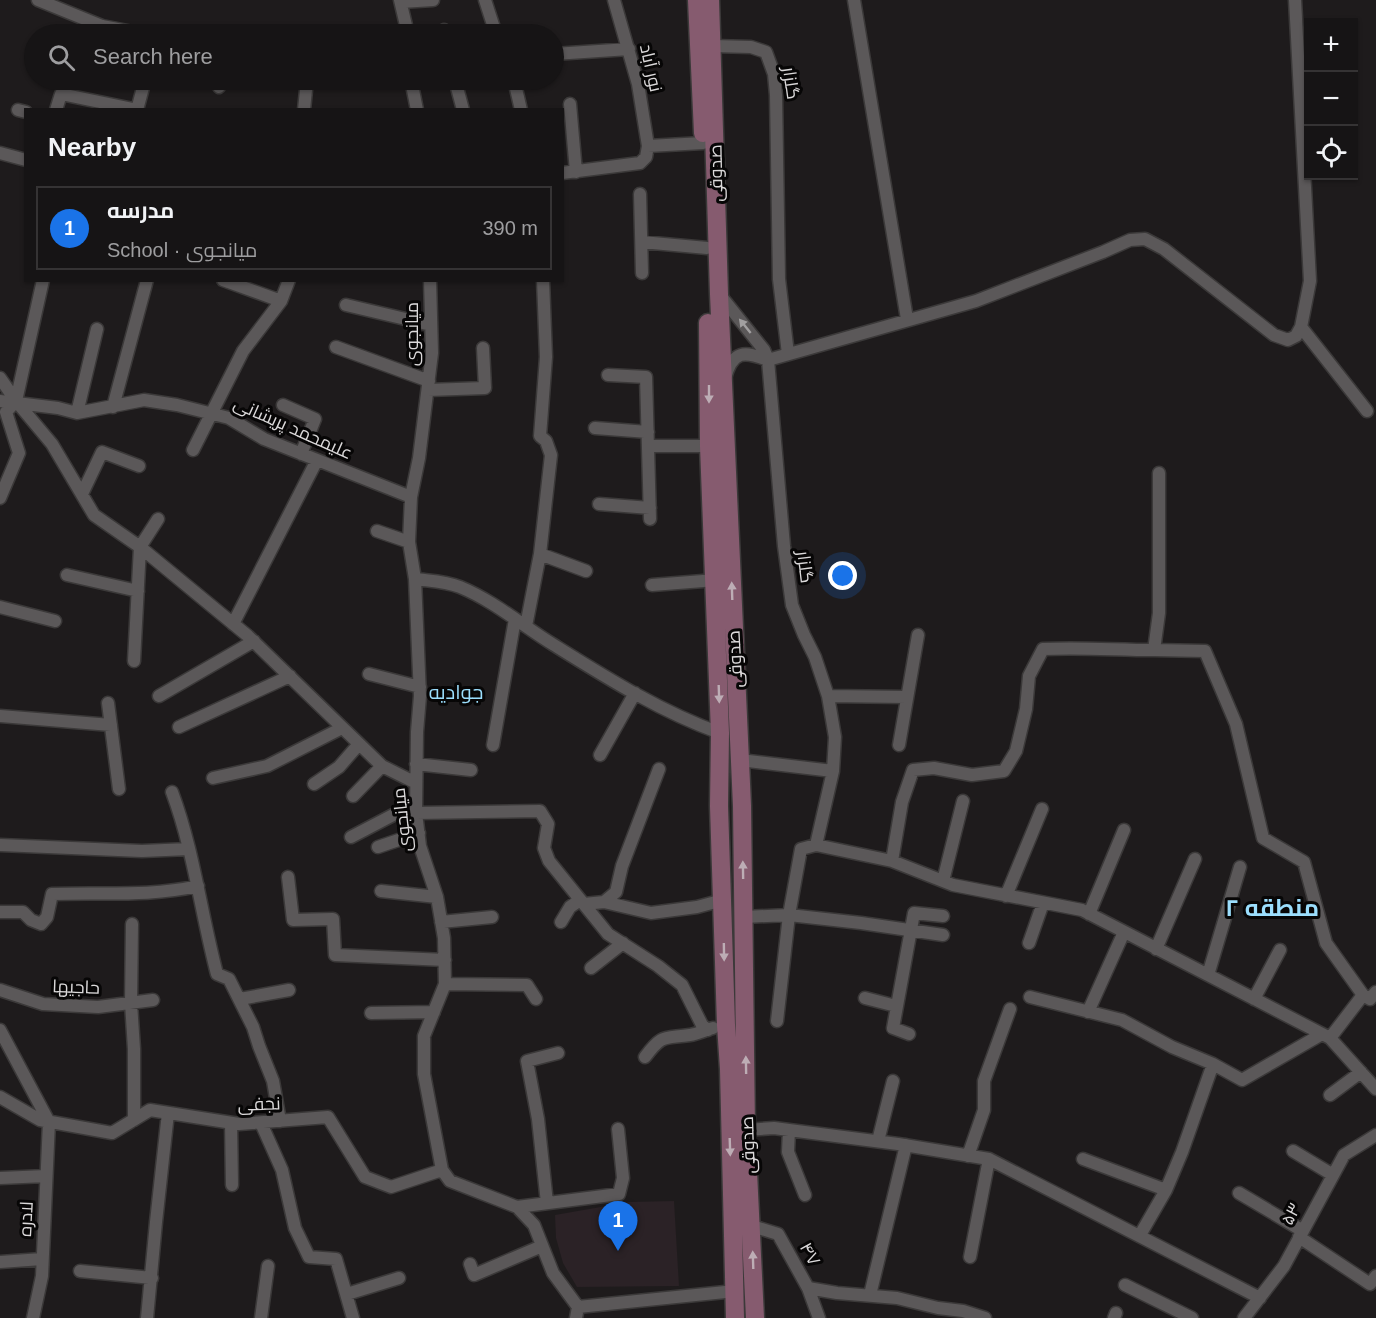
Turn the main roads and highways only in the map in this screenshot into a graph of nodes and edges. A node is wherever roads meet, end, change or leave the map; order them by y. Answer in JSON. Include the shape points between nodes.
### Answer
{"nodes":[{"id":1,"x":700,"y":2,"type":"edge"},
{"id":2,"x":729,"y":735,"type":"junction"},
{"id":3,"x":721,"y":757,"type":"junction"},
{"id":4,"x":740,"y":760,"type":"junction"},
{"id":5,"x":735,"y":1318,"type":"edge"},
{"id":6,"x":755,"y":1318,"type":"edge"}],
"edges":[{"from":1,"to":2,"type":"main road","name":"صدوقی","one_way":true,"via":[[709,446]]},
{"from":2,"to":1,"type":"main road","name":"صدوقی","one_way":true,"via":[[713,46]]},
{"from":2,"to":3,"type":"main road","name":"صدوقی"},
{"from":2,"to":4,"type":"main road","name":"صدوقی"},
{"from":3,"to":4,"type":"main road"},
{"from":3,"to":5,"type":"main road","name":"صدوقی","one_way":true,"via":[[719,806]]},
{"from":6,"to":4,"type":"main road","name":"صدوقی","one_way":true,"via":[[746,1130]]}]}
